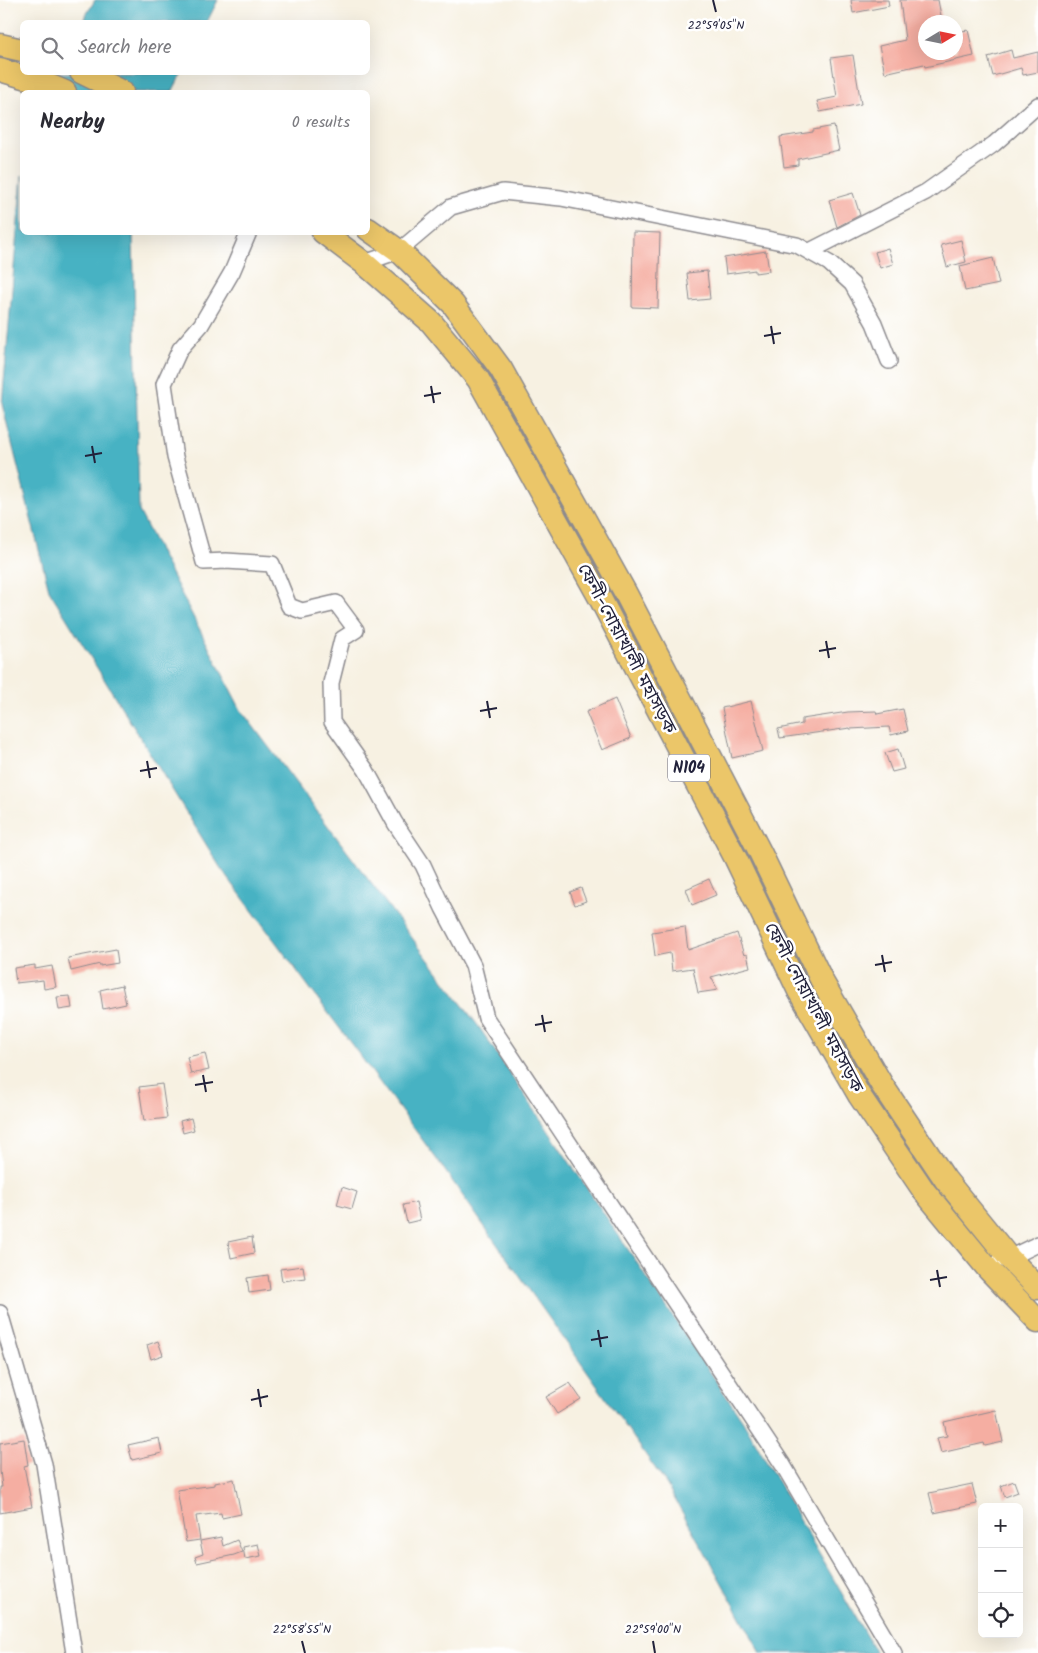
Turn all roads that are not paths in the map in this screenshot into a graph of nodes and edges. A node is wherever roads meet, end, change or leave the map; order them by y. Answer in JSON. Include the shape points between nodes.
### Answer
{"nodes":[{"id":1,"x":0,"y":44,"type":"edge"},
{"id":2,"x":20,"y":49,"type":"edge"},
{"id":3,"x":0,"y":70,"type":"edge"},
{"id":4,"x":87,"y":75,"type":"edge"},
{"id":5,"x":60,"y":90,"type":"edge"},
{"id":6,"x":118,"y":90,"type":"edge"},
{"id":7,"x":1038,"y":105,"type":"edge"},
{"id":8,"x":370,"y":230,"type":"edge"},
{"id":9,"x":248,"y":235,"type":"edge"},
{"id":10,"x":327,"y":235,"type":"edge"},
{"id":11,"x":399,"y":251,"type":"junction"},
{"id":12,"x":810,"y":251,"type":"junction"},
{"id":13,"x":364,"y":263,"type":"junction"},
{"id":14,"x":889,"y":361,"type":"dead end"},
{"id":15,"x":1038,"y":1244,"type":"edge"},
{"id":16,"x":1008,"y":1258,"type":"junction"},
{"id":17,"x":980,"y":1260,"type":"junction"},
{"id":18,"x":1038,"y":1288,"type":"edge"},
{"id":19,"x":0,"y":1313,"type":"edge"},
{"id":20,"x":1038,"y":1321,"type":"edge"},
{"id":21,"x":74,"y":1653,"type":"edge"},
{"id":22,"x":894,"y":1653,"type":"edge"}],
"edges":[{"from":1,"to":2,"type":"highway"},
{"from":3,"to":5,"type":"highway"},
{"from":4,"to":6,"type":"highway"},
{"from":7,"to":12,"type":"street","via":[[994,144],[926,192]]},
{"from":8,"to":11,"type":"highway","name":"ফেনী-নোয়াখালী মহাসড়ক","number":"N104"},
{"from":9,"to":22,"type":"street","via":[[232,272],[200,325],[180,349],[164,384],[175,457],[204,562],[272,564],[289,606],[302,612],[336,603],[356,630],[342,639],[331,683],[332,722],[366,770],[423,865],[473,965],[486,1018],[783,1465]]},
{"from":10,"to":13,"type":"highway","name":"ফেনী-নোয়াখালী মহাসড়ক","number":"N104"},
{"from":11,"to":12,"type":"street","via":[[451,207],[503,192],[561,198]]},
{"from":11,"to":13,"type":"street"},
{"from":11,"to":16,"type":"highway","name":"ফেনী-নোয়াখালী মহাসড়ক","number":"N104","via":[[453,304],[501,369],[625,592],[760,852],[823,983],[882,1085],[945,1179]]},
{"from":12,"to":14,"type":"street","via":[[852,284],[874,323]]},
{"from":13,"to":17,"type":"highway","name":"ফেনী-নোয়াখালী মহাসড়ক","number":"N104","via":[[431,322],[478,379],[601,600],[736,859],[799,991],[859,1095],[924,1191]]},
{"from":15,"to":16,"type":"street"},
{"from":16,"to":17,"type":"street"},
{"from":16,"to":18,"type":"highway","name":"ফেনী-নোয়াখালী মহাসড়ক","number":"N104"},
{"from":17,"to":20,"type":"highway","name":"ফেনী-নোয়াখালী মহাসড়ক","number":"N104"},
{"from":19,"to":21,"type":"street","via":[[44,1464]]}]}
